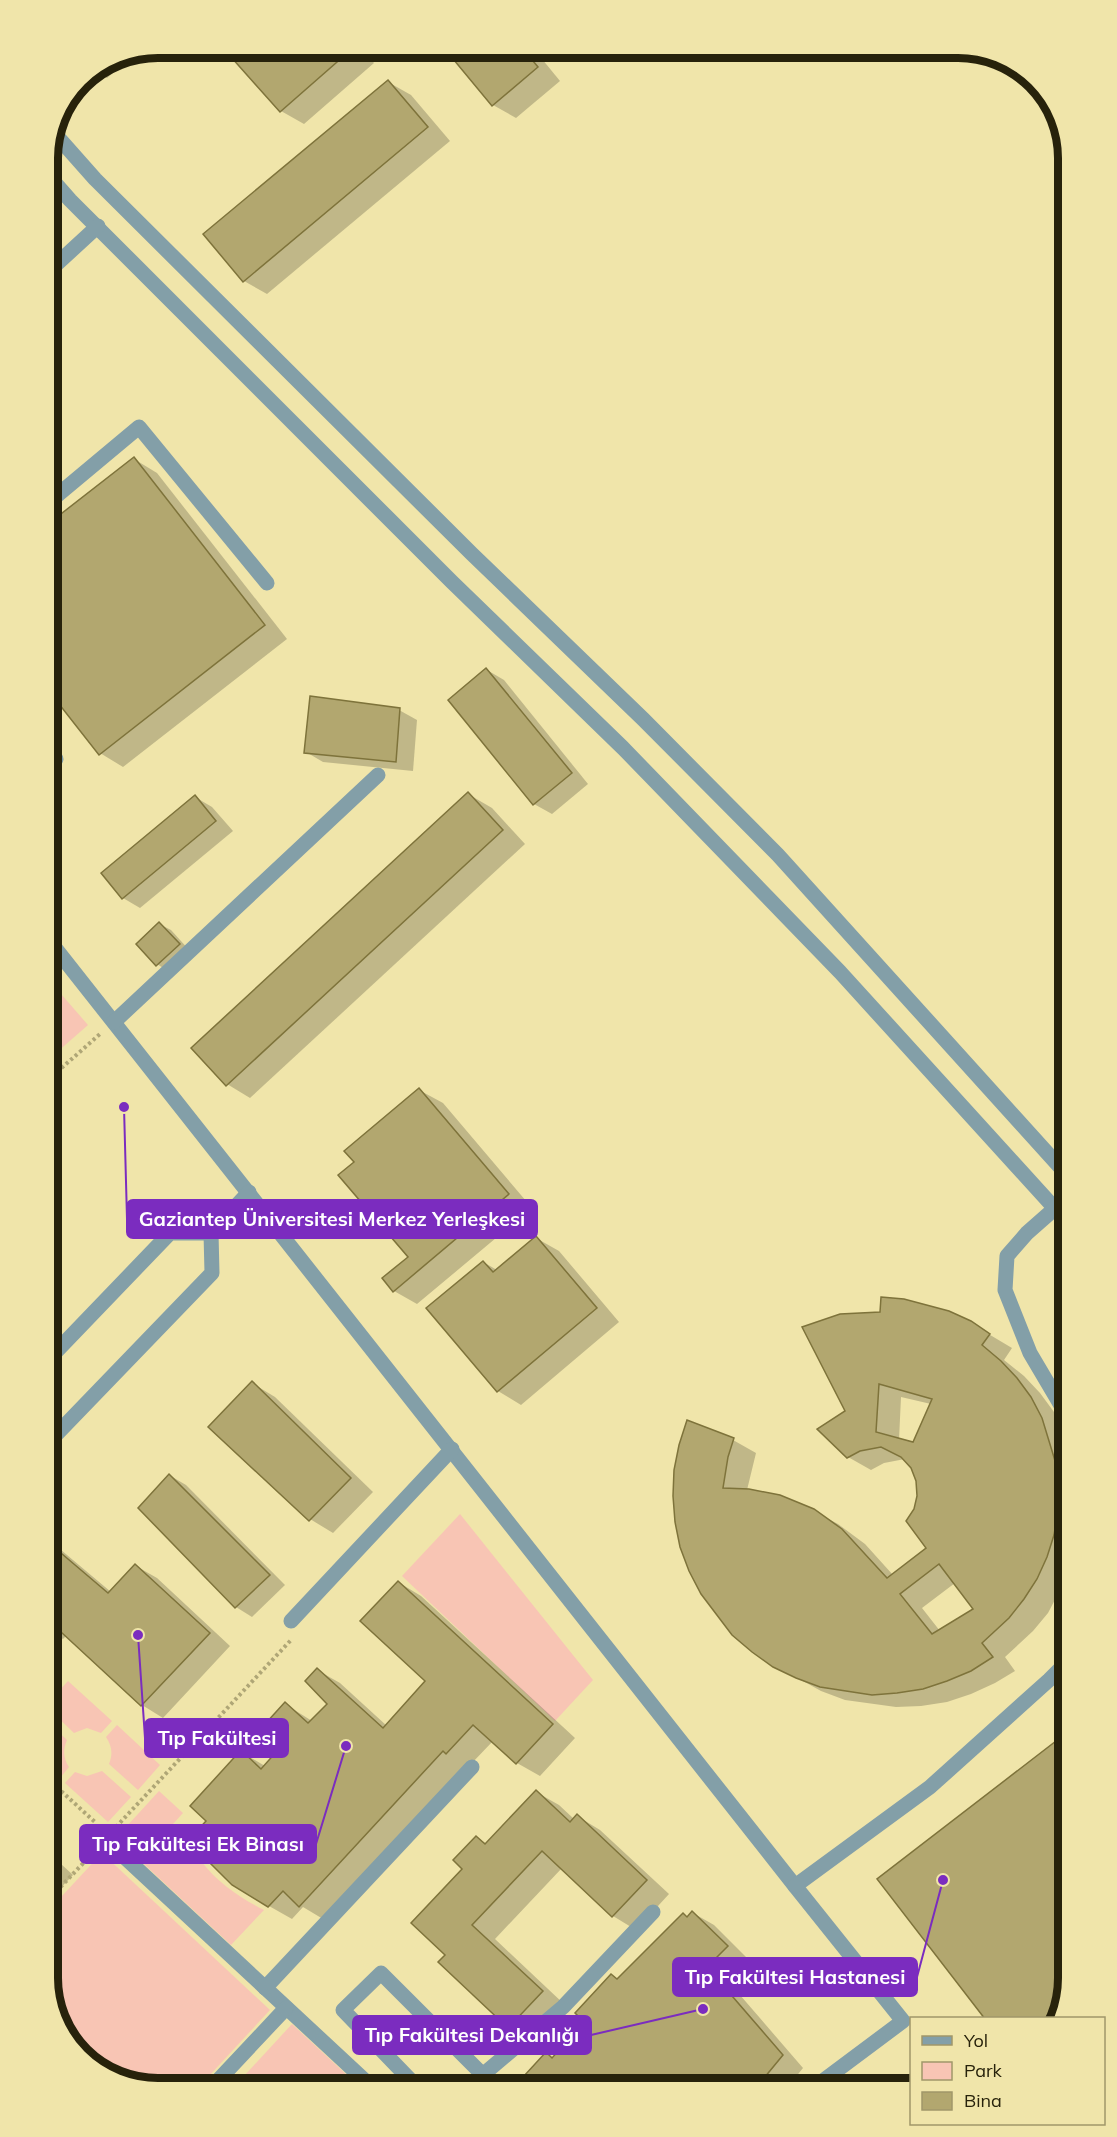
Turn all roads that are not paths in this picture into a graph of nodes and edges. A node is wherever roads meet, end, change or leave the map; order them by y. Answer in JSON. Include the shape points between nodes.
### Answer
{"nodes":[{"id":1,"x":61,"y":140,"type":"edge"},
{"id":2,"x":59,"y":187,"type":"edge"},
{"id":3,"x":98,"y":226,"type":"junction"},
{"id":4,"x":59,"y":262,"type":"edge"},
{"id":5,"x":59,"y":494,"type":"edge"},
{"id":6,"x":267,"y":583,"type":"dead end"},
{"id":7,"x":378,"y":775,"type":"dead end"},
{"id":8,"x":59,"y":952,"type":"edge"},
{"id":9,"x":114,"y":1022,"type":"junction"},
{"id":10,"x":1058,"y":1165,"type":"edge"},
{"id":11,"x":249,"y":1192,"type":"junction"},
{"id":12,"x":1058,"y":1205,"type":"edge"},
{"id":13,"x":1054,"y":1208,"type":"junction"},
{"id":14,"x":1058,"y":1212,"type":"edge"},
{"id":15,"x":211,"y":1233,"type":"junction"},
{"id":16,"x":58,"y":1349,"type":"edge"},
{"id":17,"x":1058,"y":1400,"type":"edge"},
{"id":18,"x":58,"y":1432,"type":"edge"},
{"id":19,"x":452,"y":1449,"type":"junction"},
{"id":20,"x":294,"y":1627,"type":"road end"},
{"id":21,"x":1058,"y":1671,"type":"edge"},
{"id":22,"x":472,"y":1767,"type":"dead end"},
{"id":23,"x":107,"y":1837,"type":"road end"},
{"id":24,"x":795,"y":1886,"type":"junction"},
{"id":25,"x":653,"y":1912,"type":"dead end"},
{"id":26,"x":265,"y":1988,"type":"junction"},
{"id":27,"x":286,"y":2007,"type":"junction"},
{"id":28,"x":907,"y":2026,"type":"edge"},
{"id":29,"x":484,"y":2076,"type":"junction"},
{"id":30,"x":220,"y":2078,"type":"edge"},
{"id":31,"x":362,"y":2078,"type":"edge"},
{"id":32,"x":408,"y":2078,"type":"edge"},
{"id":33,"x":481,"y":2078,"type":"edge"},
{"id":34,"x":829,"y":2078,"type":"edge"}],
"edges":[{"from":1,"to":10,"type":"street","via":[[95,179],[778,855]]},
{"from":2,"to":3,"type":"street"},
{"from":3,"to":4,"type":"street"},
{"from":3,"to":13,"type":"street","via":[[623,748],[840,972]]},
{"from":5,"to":6,"type":"street","via":[[139,427]]},
{"from":7,"to":9,"type":"street"},
{"from":8,"to":9,"type":"street"},
{"from":9,"to":11,"type":"street"},
{"from":11,"to":15,"type":"street"},
{"from":11,"to":19,"type":"street"},
{"from":12,"to":13,"type":"street"},
{"from":13,"to":14,"type":"street"},
{"from":13,"to":17,"type":"street","via":[[1007,1256],[1005,1290],[1030,1353]]},
{"from":15,"to":16,"type":"street","via":[[171,1233]]},
{"from":15,"to":18,"type":"street","via":[[212,1273]]},
{"from":19,"to":20,"type":"street"},
{"from":19,"to":24,"type":"street"},
{"from":21,"to":24,"type":"street","via":[[930,1787]]},
{"from":22,"to":26,"type":"street"},
{"from":23,"to":26,"type":"street"},
{"from":24,"to":28,"type":"street"},
{"from":25,"to":29,"type":"street","via":[[563,2007]]},
{"from":26,"to":27,"type":"street"},
{"from":27,"to":30,"type":"street"},
{"from":27,"to":31,"type":"street"},
{"from":28,"to":34,"type":"street"},
{"from":29,"to":32,"type":"street","via":[[381,1972],[343,2010]]},
{"from":29,"to":33,"type":"street"}]}
